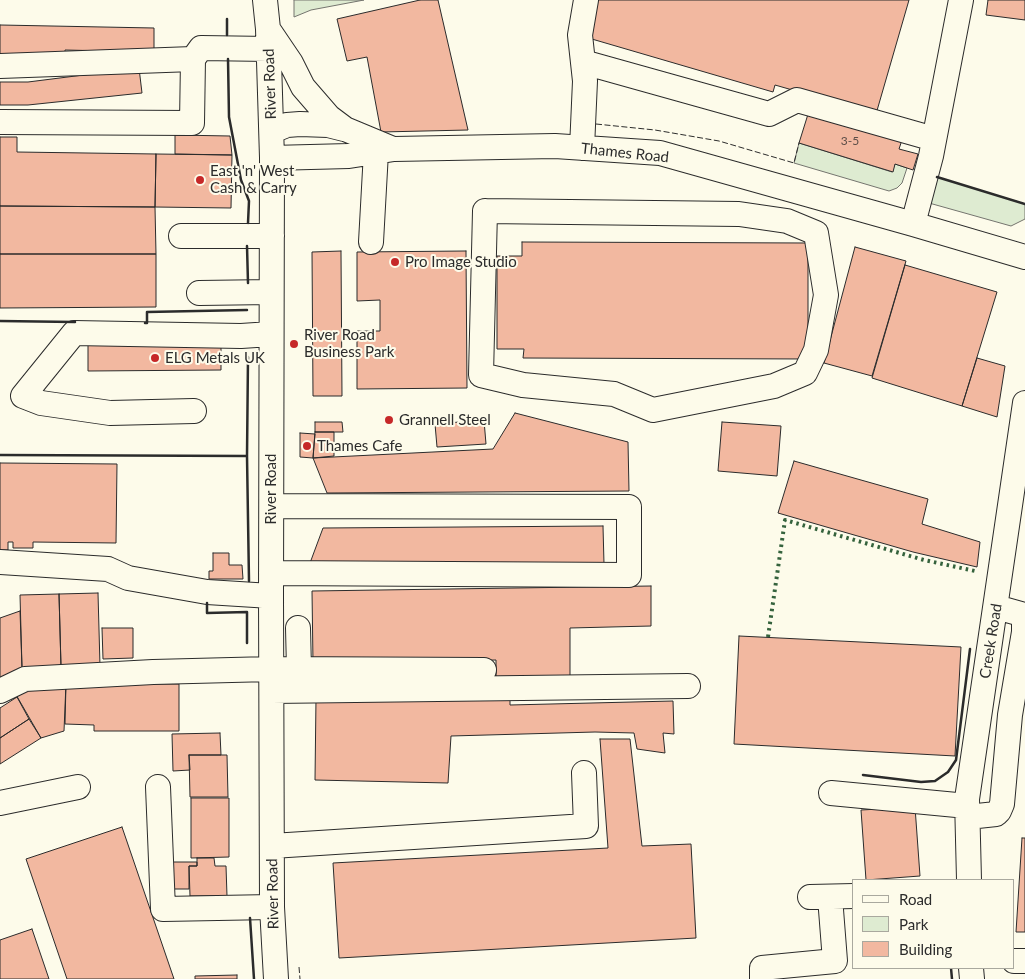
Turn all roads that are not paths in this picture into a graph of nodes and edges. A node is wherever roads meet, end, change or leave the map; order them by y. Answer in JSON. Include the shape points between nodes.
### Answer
{"nodes":[{"id":1,"x":265,"y":0,"type":"edge"},
{"id":2,"x":586,"y":0,"type":"edge"},
{"id":3,"x":961,"y":0,"type":"edge"},
{"id":4,"x":268,"y":39,"type":"junction"},
{"id":5,"x":193,"y":59,"type":"junction"},
{"id":6,"x":583,"y":62,"type":"junction"},
{"id":7,"x":0,"y":66,"type":"edge"},
{"id":8,"x":0,"y":122,"type":"edge"},
{"id":9,"x":345,"y":129,"type":"junction"},
{"id":10,"x":272,"y":131,"type":"junction"},
{"id":11,"x":934,"y":139,"type":"junction"},
{"id":12,"x":582,"y":148,"type":"junction"},
{"id":13,"x":385,"y":151,"type":"junction"},
{"id":14,"x":272,"y":158,"type":"junction"},
{"id":15,"x":485,"y":211,"type":"joint"},
{"id":16,"x":913,"y":224,"type":"junction"},
{"id":17,"x":181,"y":236,"type":"dead end"},
{"id":18,"x":272,"y":236,"type":"junction"},
{"id":19,"x":371,"y":242,"type":"dead end"},
{"id":20,"x":1025,"y":257,"type":"edge"},
{"id":21,"x":271,"y":292,"type":"junction"},
{"id":22,"x":199,"y":293,"type":"dead end"},
{"id":23,"x":271,"y":334,"type":"junction"},
{"id":24,"x":1025,"y":403,"type":"edge"},
{"id":25,"x":194,"y":411,"type":"dead end"},
{"id":26,"x":272,"y":506,"type":"junction"},
{"id":27,"x":0,"y":562,"type":"edge"},
{"id":28,"x":271,"y":585,"type":"junction"},
{"id":29,"x":996,"y":607,"type":"junction"},
{"id":30,"x":298,"y":628,"type":"dead end"},
{"id":31,"x":299,"y":669,"type":"junction"},
{"id":32,"x":484,"y":670,"type":"dead end"},
{"id":33,"x":271,"y":680,"type":"junction"},
{"id":34,"x":688,"y":686,"type":"dead end"},
{"id":35,"x":0,"y":691,"type":"edge"},
{"id":36,"x":584,"y":773,"type":"dead end"},
{"id":37,"x":78,"y":787,"type":"dead end"},
{"id":38,"x":158,"y":787,"type":"dead end"},
{"id":39,"x":830,"y":794,"type":"dead end"},
{"id":40,"x":0,"y":804,"type":"edge"},
{"id":41,"x":968,"y":812,"type":"junction"},
{"id":42,"x":272,"y":846,"type":"junction"},
{"id":43,"x":969,"y":879,"type":"edge"},
{"id":44,"x":852,"y":896,"type":"edge"},
{"id":45,"x":272,"y":907,"type":"junction"},
{"id":46,"x":276,"y":979,"type":"edge"},
{"id":47,"x":762,"y":979,"type":"edge"}],
"edges":[{"from":1,"to":4,"type":"street","name":"River Road"},
{"from":2,"to":6,"type":"street","via":[[580,35]]},
{"from":3,"to":11,"type":"street"},
{"from":4,"to":5,"type":"street","via":[[201,48]]},
{"from":4,"to":9,"type":"street","via":[[291,64],[303,87],[329,117]]},
{"from":4,"to":10,"type":"street","name":"River Road"},
{"from":5,"to":7,"type":"street"},
{"from":5,"to":8,"type":"street","via":[[192,123]]},
{"from":6,"to":11,"type":"street","via":[[769,114],[797,100]]},
{"from":6,"to":12,"type":"street"},
{"from":9,"to":10,"type":"street","via":[[300,124]]},
{"from":9,"to":13,"type":"street"},
{"from":10,"to":14,"type":"street","name":"River Road"},
{"from":11,"to":16,"type":"street"},
{"from":12,"to":13,"type":"street","name":"Thames Road"},
{"from":12,"to":16,"type":"street","name":"Thames Road","via":[[660,153]]},
{"from":13,"to":14,"type":"street","name":"Thames Road","via":[[349,156]]},
{"from":13,"to":19,"type":"street"},
{"from":14,"to":18,"type":"street","name":"River Road"},
{"from":15,"to":15,"type":"street","via":[[481,375],[523,385],[614,394],[653,410],[774,386],[805,373],[816,350],[826,295],[816,233],[787,221],[739,214]]},
{"from":16,"to":20,"type":"street","name":"Thames Road"},
{"from":17,"to":18,"type":"street"},
{"from":18,"to":21,"type":"street","name":"River Road"},
{"from":21,"to":22,"type":"street"},
{"from":21,"to":23,"type":"street","name":"River Road"},
{"from":23,"to":25,"type":"street","via":[[74,334],[23,396],[41,403],[110,413]]},
{"from":23,"to":26,"type":"street","name":"River Road"},
{"from":24,"to":29,"type":"street","name":"Creek Road"},
{"from":26,"to":28,"type":"street","name":"River Road"},
{"from":26,"to":28,"type":"street","via":[[629,508],[629,575]]},
{"from":27,"to":28,"type":"street","via":[[108,569],[128,578],[197,590]]},
{"from":28,"to":33,"type":"street","name":"River Road"},
{"from":29,"to":41,"type":"street","name":"Creek Road"},
{"from":29,"to":41,"type":"street","via":[[1021,614],[1024,620],[1010,715],[1002,804],[996,814]]},
{"from":30,"to":31,"type":"street"},
{"from":31,"to":32,"type":"street"},
{"from":31,"to":33,"type":"street"},
{"from":33,"to":34,"type":"street"},
{"from":33,"to":35,"type":"street","via":[[170,671],[25,679]]},
{"from":33,"to":42,"type":"street","name":"River Road"},
{"from":36,"to":42,"type":"street","via":[[586,826]]},
{"from":37,"to":40,"type":"street"},
{"from":38,"to":45,"type":"street","via":[[163,909]]},
{"from":39,"to":41,"type":"street"},
{"from":41,"to":43,"type":"street","name":"Creek Road"},
{"from":42,"to":45,"type":"street","name":"River Road"},
{"from":44,"to":47,"type":"street","via":[[820,897],[835,962],[762,968]]},
{"from":45,"to":46,"type":"street","name":"River Road"}]}
